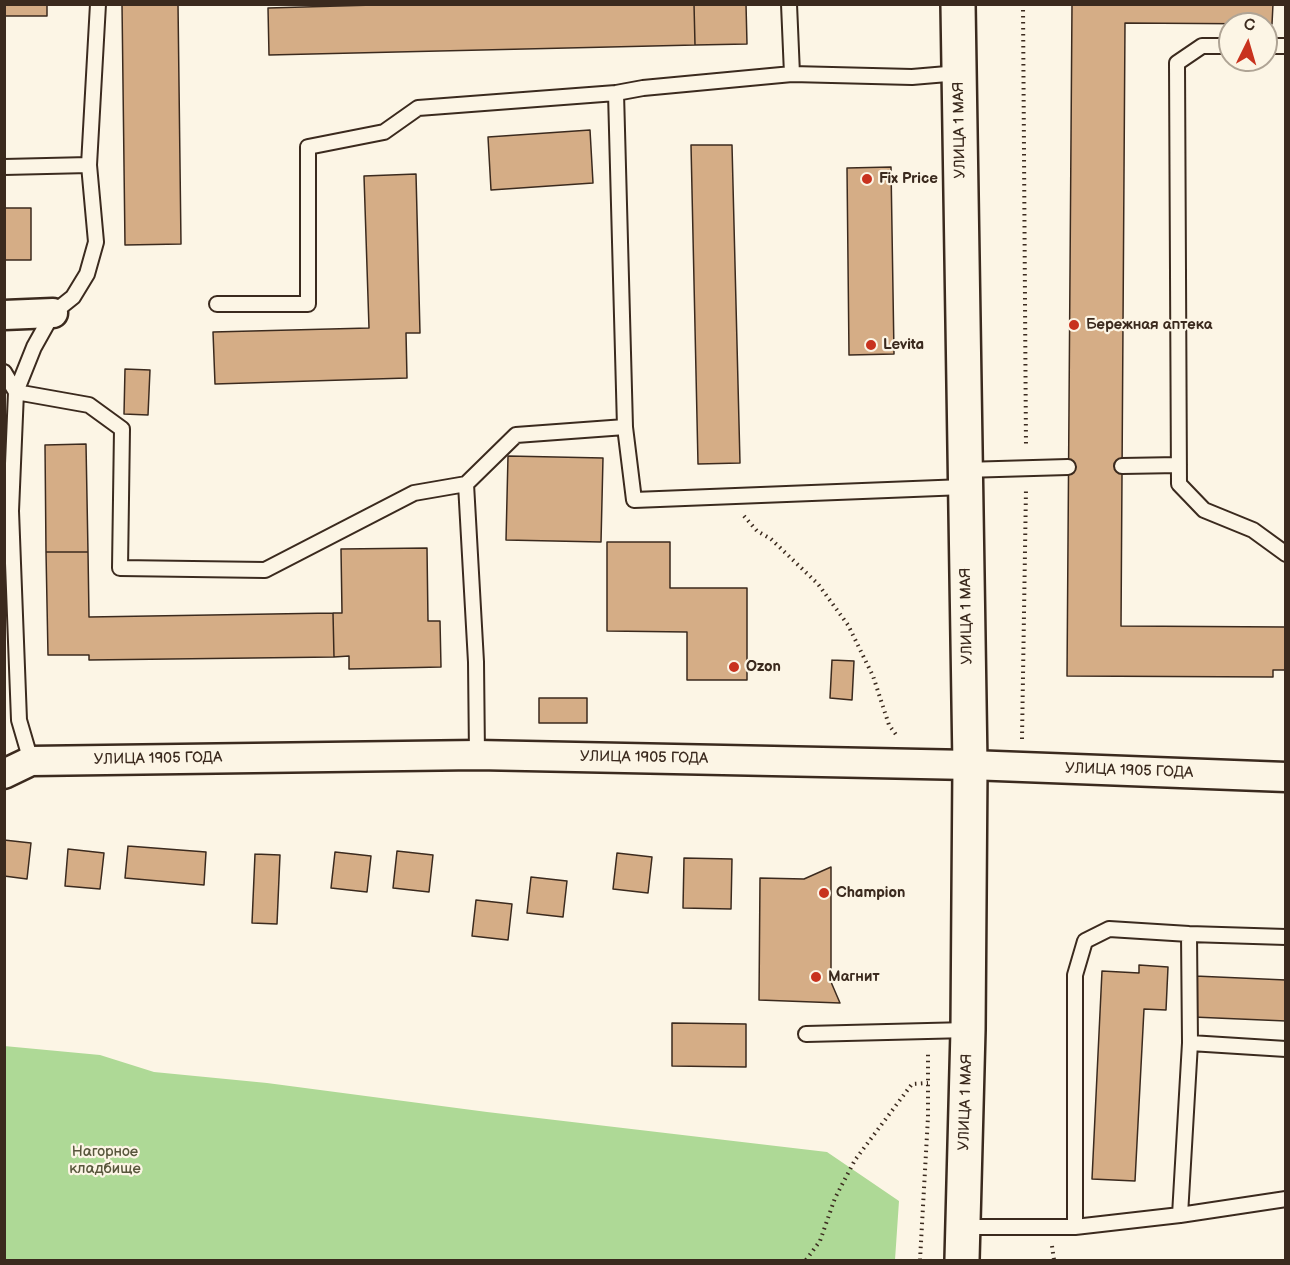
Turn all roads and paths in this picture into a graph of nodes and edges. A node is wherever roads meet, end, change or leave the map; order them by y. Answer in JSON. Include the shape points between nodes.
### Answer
{"nodes":[{"id":1,"x":98,"y":4,"type":"edge"},
{"id":2,"x":789,"y":4,"type":"edge"},
{"id":3,"x":958,"y":4,"type":"edge"},
{"id":4,"x":1023,"y":4,"type":"edge"},
{"id":5,"x":1218,"y":46,"type":"edge"},
{"id":6,"x":959,"y":73,"type":"junction"},
{"id":7,"x":792,"y":74,"type":"junction"},
{"id":8,"x":616,"y":93,"type":"junction"},
{"id":9,"x":89,"y":165,"type":"junction"},
{"id":10,"x":4,"y":167,"type":"edge"},
{"id":11,"x":217,"y":304,"type":"dead end"},
{"id":12,"x":53,"y":312,"type":"junction"},
{"id":13,"x":4,"y":315,"type":"edge"},
{"id":14,"x":4,"y":372,"type":"edge"},
{"id":15,"x":16,"y":392,"type":"junction"},
{"id":16,"x":625,"y":427,"type":"junction"},
{"id":17,"x":1179,"y":465,"type":"junction"},
{"id":18,"x":1122,"y":466,"type":"dead end"},
{"id":19,"x":1068,"y":467,"type":"dead end"},
{"id":20,"x":1026,"y":468,"type":"junction"},
{"id":21,"x":964,"y":478,"type":"junction"},
{"id":22,"x":466,"y":484,"type":"junction"},
{"id":23,"x":729,"y":497,"type":"junction"},
{"id":24,"x":8,"y":540,"type":"edge"},
{"id":25,"x":1286,"y":554,"type":"edge"},
{"id":26,"x":477,"y":755,"type":"junction"},
{"id":27,"x":31,"y":761,"type":"junction"},
{"id":28,"x":917,"y":764,"type":"junction"},
{"id":29,"x":970,"y":765,"type":"junction"},
{"id":30,"x":1021,"y":766,"type":"junction"},
{"id":31,"x":4,"y":774,"type":"edge"},
{"id":32,"x":1286,"y":777,"type":"edge"},
{"id":33,"x":1189,"y":934,"type":"junction"},
{"id":34,"x":1286,"y":937,"type":"edge"},
{"id":35,"x":968,"y":1030,"type":"junction"},
{"id":36,"x":927,"y":1031,"type":"junction"},
{"id":37,"x":806,"y":1034,"type":"dead end"},
{"id":38,"x":1190,"y":1043,"type":"junction"},
{"id":39,"x":1286,"y":1049,"type":"edge"},
{"id":40,"x":928,"y":1083,"type":"junction"},
{"id":41,"x":1286,"y":1199,"type":"edge"},
{"id":42,"x":1180,"y":1215,"type":"junction"},
{"id":43,"x":963,"y":1227,"type":"junction"},
{"id":44,"x":1076,"y":1227,"type":"junction"},
{"id":45,"x":1051,"y":1242,"type":"dead end"},
{"id":46,"x":806,"y":1260,"type":"edge"},
{"id":47,"x":920,"y":1260,"type":"edge"},
{"id":48,"x":962,"y":1260,"type":"edge"},
{"id":49,"x":1054,"y":1260,"type":"edge"}],
"edges":[{"from":1,"to":9,"type":"lane"},
{"from":2,"to":7,"type":"lane"},
{"from":3,"to":6,"type":"main road","name":"УЛИЦА 1 МАЯ"},
{"from":4,"to":20,"type":"path"},
{"from":5,"to":17,"type":"lane","via":[[1202,46],[1177,63]]},
{"from":6,"to":7,"type":"lane","via":[[912,77]]},
{"from":6,"to":21,"type":"main road","name":"УЛИЦА 1 МАЯ"},
{"from":7,"to":8,"type":"lane"},
{"from":8,"to":11,"type":"lane","via":[[418,108],[384,132],[308,147],[308,304]]},
{"from":8,"to":16,"type":"lane"},
{"from":9,"to":10,"type":"lane"},
{"from":9,"to":12,"type":"lane","via":[[96,242],[78,289]]},
{"from":12,"to":13,"type":"street"},
{"from":12,"to":15,"type":"lane"},
{"from":14,"to":15,"type":"lane"},
{"from":15,"to":22,"type":"lane","via":[[89,405],[122,429],[120,568],[265,570],[414,493]]},
{"from":15,"to":24,"type":"lane"},
{"from":16,"to":22,"type":"lane","via":[[516,435]]},
{"from":16,"to":23,"type":"lane","via":[[634,500]]},
{"from":17,"to":18,"type":"lane"},
{"from":17,"to":25,"type":"lane","via":[[1179,484],[1204,510],[1253,530]]},
{"from":19,"to":20,"type":"lane"},
{"from":20,"to":21,"type":"lane"},
{"from":20,"to":30,"type":"path"},
{"from":21,"to":23,"type":"lane"},
{"from":21,"to":29,"type":"main road","name":"УЛИЦА 1 МАЯ"},
{"from":22,"to":26,"type":"lane"},
{"from":23,"to":28,"type":"path","via":[[757,531],[771,539],[818,584],[848,625],[873,676],[889,725]]},
{"from":24,"to":27,"type":"lane","via":[[19,720]]},
{"from":26,"to":27,"type":"street","name":"УЛИЦА 1905 ГОДА"},
{"from":26,"to":28,"type":"street","name":"УЛИЦА 1905 ГОДА"},
{"from":27,"to":31,"type":"street","name":"УЛИЦА 1905 ГОДА"},
{"from":28,"to":29,"type":"street","name":"УЛИЦА 1905 ГОДА"},
{"from":29,"to":30,"type":"street","name":"УЛИЦА 1905 ГОДА"},
{"from":29,"to":35,"type":"main road","name":"УЛИЦА 1 МАЯ"},
{"from":30,"to":32,"type":"street","name":"УЛИЦА 1905 ГОДА"},
{"from":33,"to":34,"type":"lane"},
{"from":33,"to":38,"type":"lane"},
{"from":33,"to":44,"type":"lane","via":[[1109,929],[1085,941],[1075,975]]},
{"from":35,"to":36,"type":"lane"},
{"from":35,"to":43,"type":"main road","name":"УЛИЦА 1 МАЯ"},
{"from":36,"to":37,"type":"lane"},
{"from":36,"to":40,"type":"path"},
{"from":38,"to":39,"type":"lane"},
{"from":38,"to":42,"type":"lane"},
{"from":40,"to":46,"type":"path","via":[[912,1084],[855,1160],[835,1198],[820,1240]]},
{"from":40,"to":47,"type":"path"},
{"from":41,"to":42,"type":"lane"},
{"from":42,"to":44,"type":"lane"},
{"from":43,"to":44,"type":"lane"},
{"from":43,"to":48,"type":"main road","name":"УЛИЦА 1 МАЯ"},
{"from":45,"to":49,"type":"path"}]}
